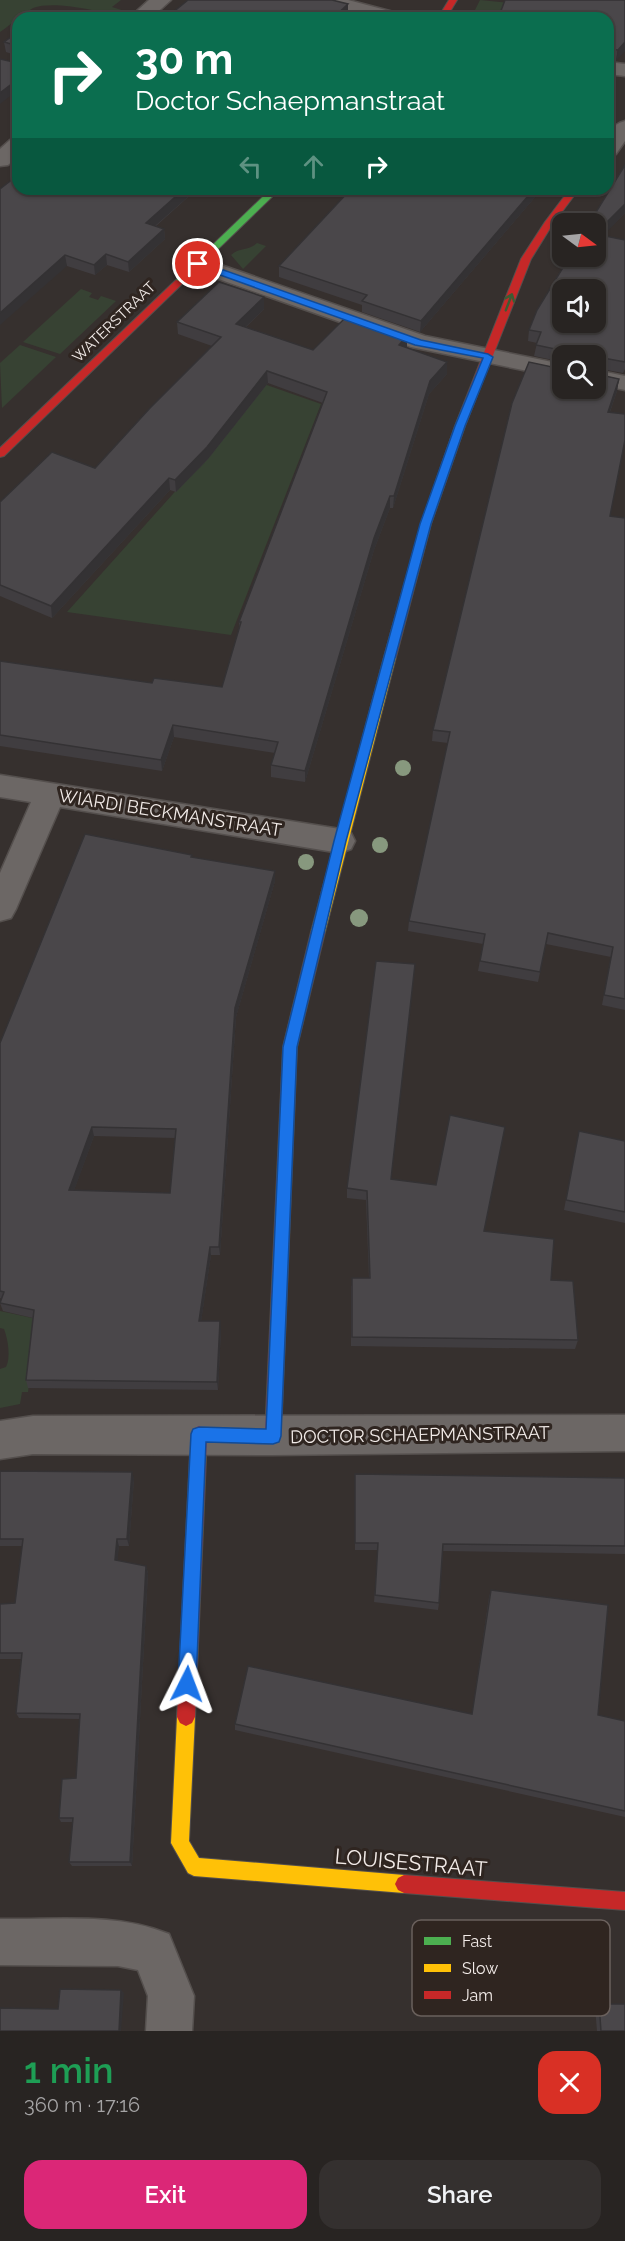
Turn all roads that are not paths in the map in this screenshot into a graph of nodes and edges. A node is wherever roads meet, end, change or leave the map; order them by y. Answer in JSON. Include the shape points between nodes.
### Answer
{"nodes":[{"id":1,"x":161,"y":0,"type":"edge"},
{"id":2,"x":325,"y":0,"type":"edge"},
{"id":3,"x":146,"y":12,"type":"edge"},
{"id":4,"x":371,"y":12,"type":"edge"},
{"id":5,"x":625,"y":127,"type":"edge"},
{"id":6,"x":614,"y":141,"type":"edge"},
{"id":7,"x":12,"y":150,"type":"edge"},
{"id":8,"x":0,"y":160,"type":"edge"},
{"id":9,"x":270,"y":195,"type":"edge"},
{"id":10,"x":570,"y":195,"type":"edge"},
{"id":11,"x":198,"y":264,"type":"junction"},
{"id":12,"x":488,"y":357,"type":"junction"},
{"id":13,"x":552,"y":369,"type":"edge"},
{"id":14,"x":606,"y":379,"type":"edge"},
{"id":15,"x":625,"y":383,"type":"edge"},
{"id":16,"x":0,"y":454,"type":"edge"},
{"id":17,"x":0,"y":786,"type":"edge"},
{"id":18,"x":50,"y":794,"type":"junction"},
{"id":19,"x":340,"y":841,"type":"junction"},
{"id":20,"x":0,"y":909,"type":"edge"},
{"id":21,"x":625,"y":1433,"type":"edge"},
{"id":22,"x":199,"y":1434,"type":"junction"},
{"id":23,"x":273,"y":1436,"type":"junction"},
{"id":24,"x":0,"y":1440,"type":"edge"},
{"id":25,"x":625,"y":1902,"type":"edge"},
{"id":26,"x":0,"y":1942,"type":"edge"},
{"id":27,"x":169,"y":2031,"type":"edge"}],
"edges":[{"from":1,"to":3,"type":"street"},
{"from":2,"to":4,"type":"street"},
{"from":5,"to":6,"type":"street"},
{"from":7,"to":8,"type":"street"},
{"from":9,"to":11,"type":"street","name":"WATERSTRAAT"},
{"from":12,"to":10,"type":"street","one_way":true,"via":[[526,259]]},
{"from":11,"to":12,"type":"street","via":[[419,342]]},
{"from":11,"to":16,"type":"street","name":"WATERSTRAAT"},
{"from":12,"to":13,"type":"street"},
{"from":12,"to":19,"type":"street","via":[[426,524]]},
{"from":14,"to":15,"type":"street"},
{"from":17,"to":18,"type":"street","name":"WIARDI BECKMANSTRAAT"},
{"from":18,"to":19,"type":"street","name":"WIARDI BECKMANSTRAAT"},
{"from":18,"to":20,"type":"street"},
{"from":19,"to":23,"type":"street","via":[[290,1047]]},
{"from":21,"to":23,"type":"street","name":"DOCTOR SCHAEPMANSTRAAT"},
{"from":22,"to":23,"type":"street","name":"DOCTOR SCHAEPMANSTRAAT"},
{"from":22,"to":24,"type":"street","name":"DOCTOR SCHAEPMANSTRAAT","via":[[33,1435]]},
{"from":22,"to":25,"type":"street","name":"LOUISESTRAAT","via":[[180,1843],[194,1867]]},
{"from":26,"to":27,"type":"street","via":[[118,1943],[153,1950],[171,1996]]}]}
